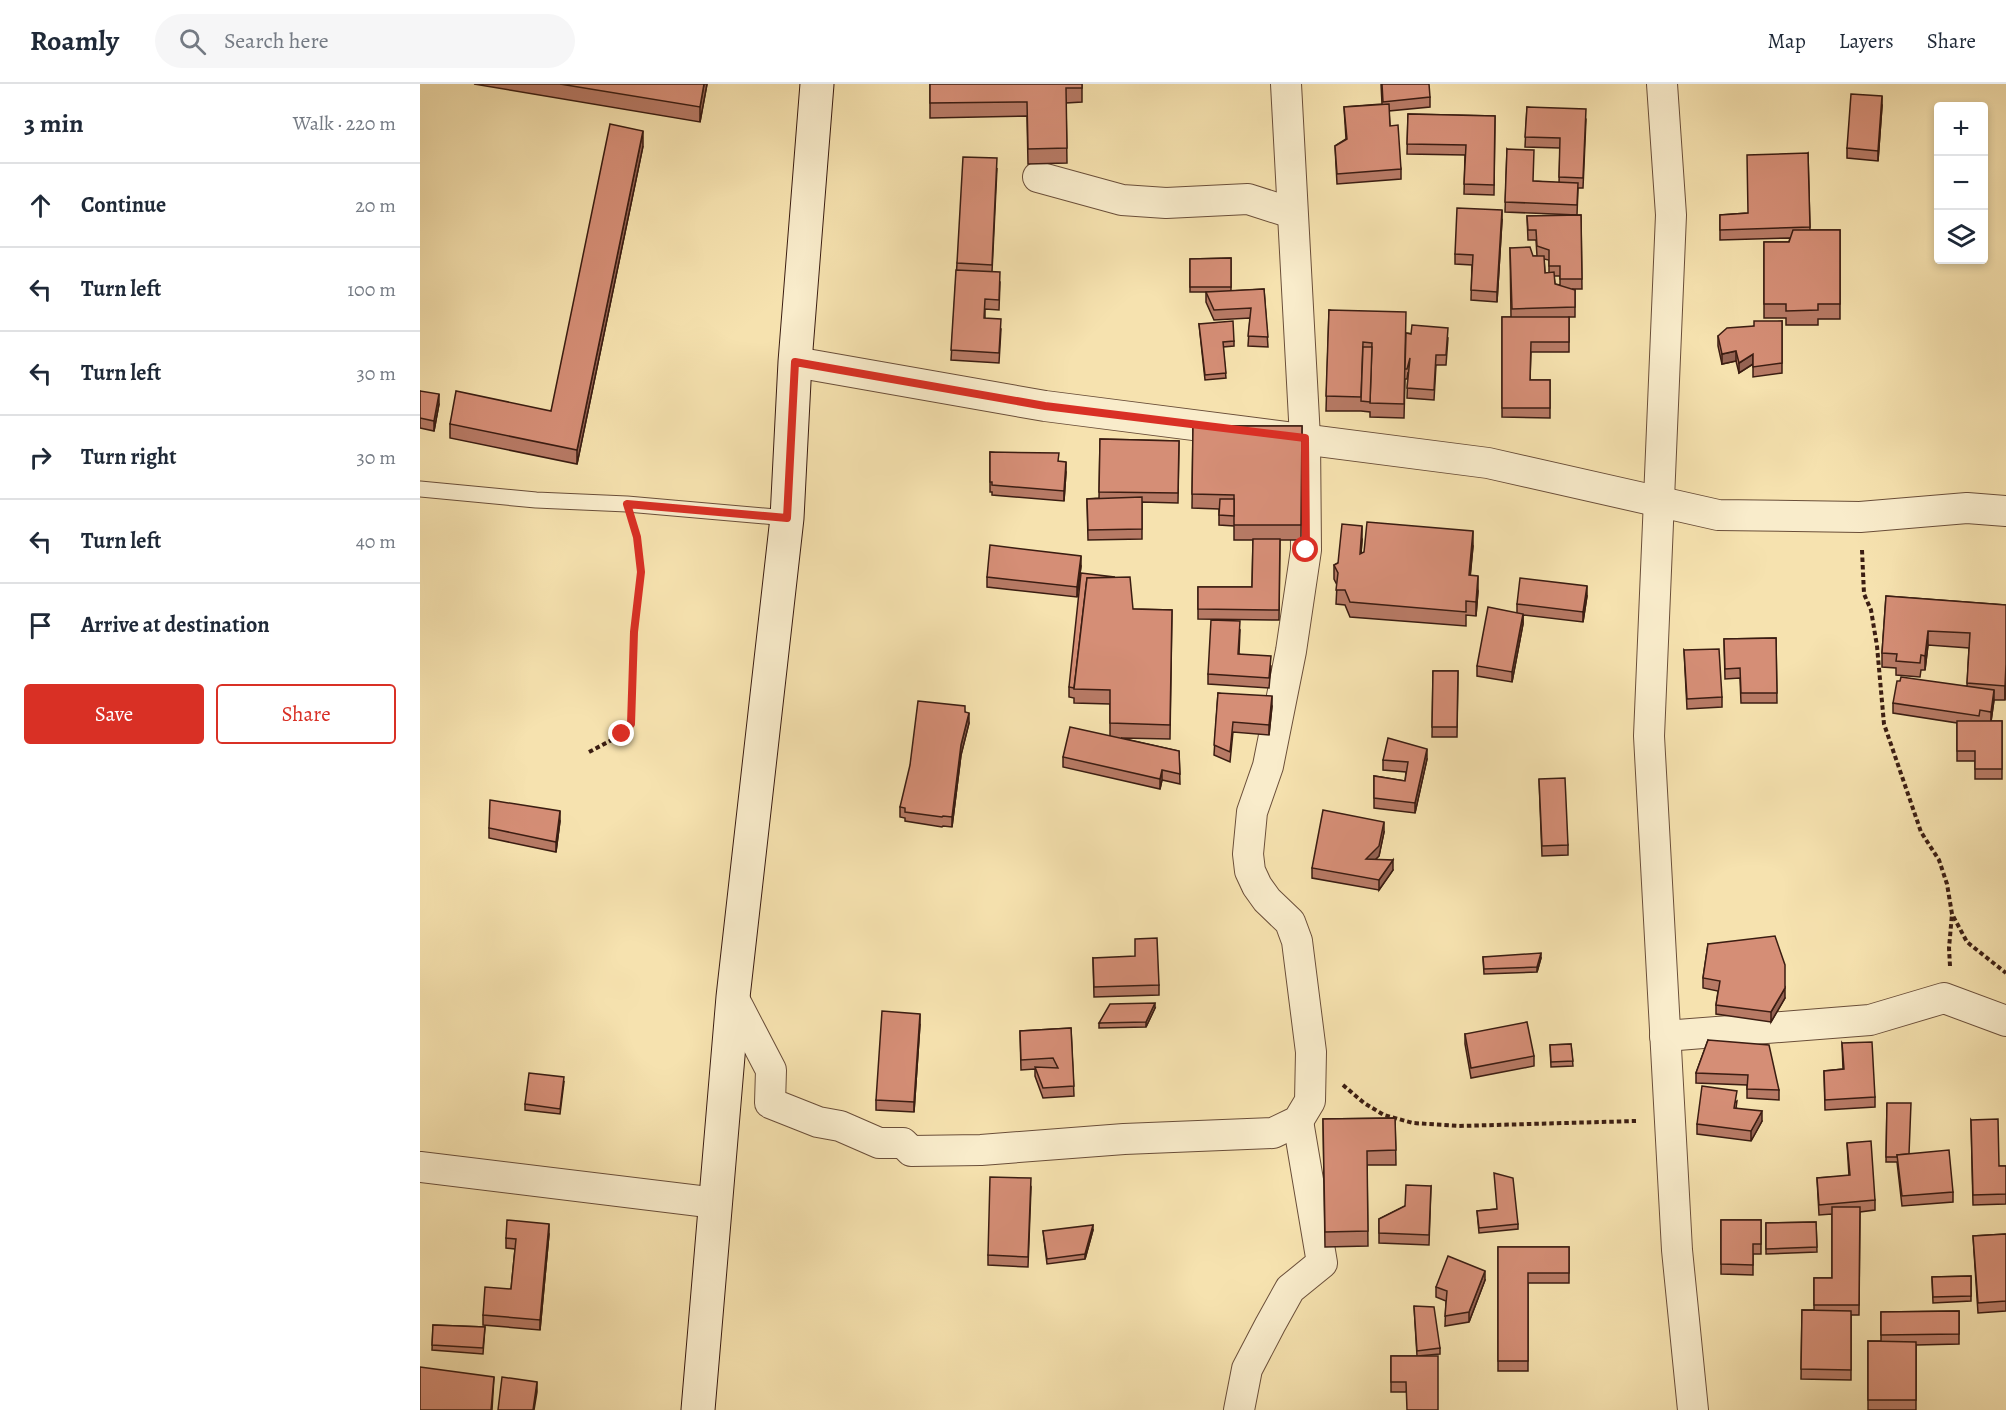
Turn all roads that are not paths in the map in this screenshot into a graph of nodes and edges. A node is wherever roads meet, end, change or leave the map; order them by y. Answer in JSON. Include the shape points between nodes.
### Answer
{"nodes":[{"id":1,"x":818,"y":84,"type":"edge"},
{"id":2,"x":1286,"y":84,"type":"edge"},
{"id":3,"x":1662,"y":84,"type":"edge"},
{"id":4,"x":1038,"y":177,"type":"dead end"},
{"id":5,"x":1292,"y":213,"type":"junction"},
{"id":6,"x":795,"y":362,"type":"junction"},
{"id":7,"x":1305,"y":438,"type":"junction"},
{"id":8,"x":420,"y":489,"type":"edge"},
{"id":9,"x":1658,"y":502,"type":"junction"},
{"id":10,"x":2006,"y":511,"type":"edge"},
{"id":11,"x":787,"y":518,"type":"junction"},
{"id":12,"x":733,"y":997,"type":"junction"},
{"id":13,"x":2006,"y":1021,"type":"edge"},
{"id":14,"x":1665,"y":1036,"type":"junction"},
{"id":15,"x":1298,"y":1120,"type":"junction"},
{"id":16,"x":420,"y":1167,"type":"edge"},
{"id":17,"x":716,"y":1203,"type":"junction"},
{"id":18,"x":698,"y":1410,"type":"edge"},
{"id":19,"x":1239,"y":1410,"type":"edge"},
{"id":20,"x":1693,"y":1410,"type":"edge"}],
"edges":[{"from":1,"to":6,"type":"main road"},
{"from":2,"to":5,"type":"street"},
{"from":3,"to":9,"type":"street","via":[[1671,215]]},
{"from":4,"to":5,"type":"street","via":[[1122,200],[1166,203],[1248,199]]},
{"from":5,"to":7,"type":"street"},
{"from":6,"to":7,"type":"street","via":[[1045,406]]},
{"from":6,"to":11,"type":"main road"},
{"from":7,"to":9,"type":"street","via":[[1488,463]]},
{"from":7,"to":15,"type":"street","via":[[1306,550],[1291,651],[1268,766],[1252,812],[1248,855],[1257,886],[1290,922],[1297,941],[1311,1052],[1310,1101]]},
{"from":8,"to":11,"type":"lane"},
{"from":9,"to":10,"type":"street","via":[[1718,515],[1860,517],[1967,508]]},
{"from":9,"to":14,"type":"street","via":[[1649,736]]},
{"from":11,"to":12,"type":"main road"},
{"from":12,"to":15,"type":"street","via":[[771,1070],[770,1103],[879,1143],[903,1143],[911,1151],[1273,1133]]},
{"from":12,"to":17,"type":"main road"},
{"from":13,"to":14,"type":"street","via":[[1944,998],[1870,1020]]},
{"from":14,"to":20,"type":"street","via":[[1677,1250]]},
{"from":15,"to":19,"type":"street","via":[[1322,1263],[1290,1289],[1247,1369]]},
{"from":16,"to":17,"type":"street"},
{"from":17,"to":18,"type":"main road"}]}
